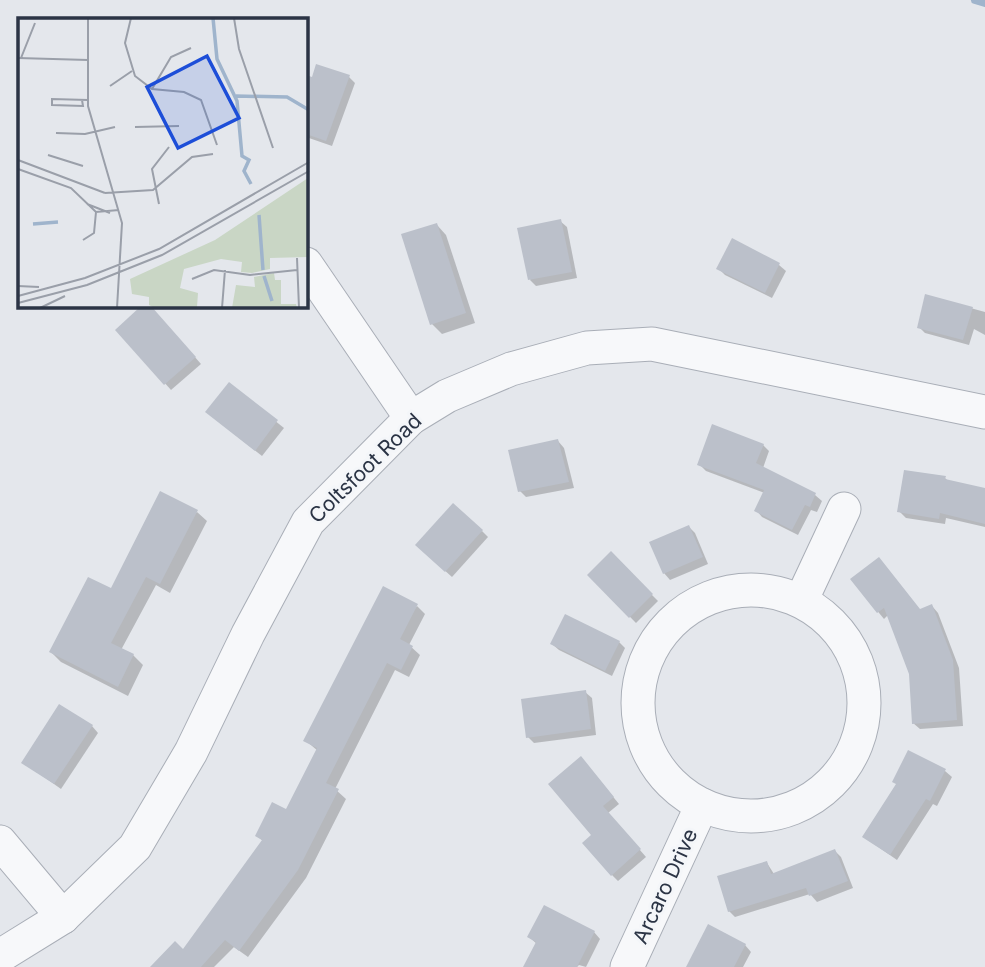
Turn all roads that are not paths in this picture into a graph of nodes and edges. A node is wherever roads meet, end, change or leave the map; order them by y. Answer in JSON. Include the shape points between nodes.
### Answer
{"nodes":[{"id":1,"x":308,"y":267,"type":"edge"},
{"id":2,"x":985,"y":412,"type":"edge"},
{"id":3,"x":411,"y":418,"type":"junction"},
{"id":4,"x":844,"y":509,"type":"dead end"},
{"id":5,"x":801,"y":601,"type":"junction"},
{"id":6,"x":702,"y":805,"type":"junction"},
{"id":7,"x":0,"y":842,"type":"edge"},
{"id":8,"x":63,"y":917,"type":"junction"},
{"id":9,"x":0,"y":957,"type":"edge"},
{"id":10,"x":627,"y":967,"type":"edge"}],
"edges":[{"from":1,"to":3,"type":"street"},
{"from":2,"to":3,"type":"street","name":"Coltsfoot Road","via":[[652,344],[587,348],[511,369],[447,396]]},
{"from":3,"to":8,"type":"street","name":"Coltsfoot Road","via":[[307,522],[191,752],[135,847]]},
{"from":4,"to":5,"type":"street"},
{"from":5,"to":6,"type":"street","name":"Arcaro Drive","via":[[835,627],[858,665],[864,709],[853,751],[826,787],[789,809],[745,816]]},
{"from":5,"to":6,"type":"street","name":"Arcaro Drive","via":[[758,590],[714,596],[677,619],[650,654],[639,697],[645,740],[667,778]]},
{"from":6,"to":10,"type":"street","name":"Arcaro Drive"},
{"from":7,"to":8,"type":"street"},
{"from":8,"to":9,"type":"street","name":"Coltsfoot Road"}]}
